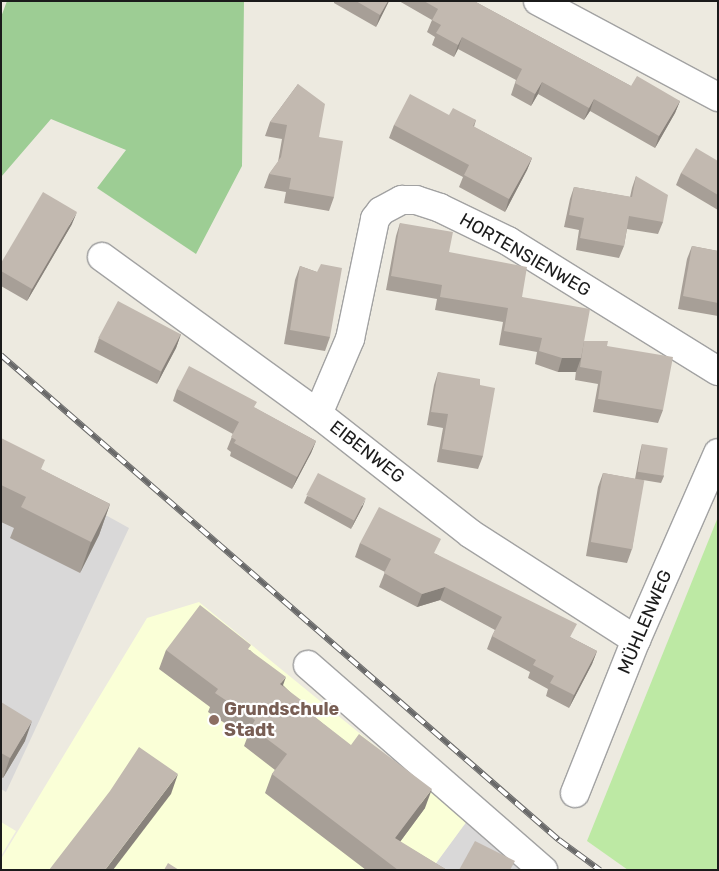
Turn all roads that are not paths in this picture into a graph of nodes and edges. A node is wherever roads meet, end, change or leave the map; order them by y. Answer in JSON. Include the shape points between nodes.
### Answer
{"nodes":[{"id":1,"x":538,"y":1,"type":"edge"},
{"id":2,"x":718,"y":97,"type":"edge"},
{"id":3,"x":102,"y":257,"type":"dead end"},
{"id":4,"x":718,"y":371,"type":"edge"},
{"id":5,"x":318,"y":414,"type":"junction"},
{"id":6,"x":718,"y":453,"type":"edge"},
{"id":7,"x":636,"y":640,"type":"junction"},
{"id":8,"x":308,"y":665,"type":"dead end"},
{"id":9,"x":575,"y":793,"type":"dead end"},
{"id":10,"x":543,"y":870,"type":"edge"}],
"edges":[{"from":1,"to":2,"type":"street"},
{"from":3,"to":5,"type":"street","name":"EIBENWEG"},
{"from":4,"to":5,"type":"street","name":"HORTENSIENWEG","via":[[508,241],[440,208],[416,200],[402,200],[381,211],[375,219],[350,339]]},
{"from":5,"to":7,"type":"street","name":"EIBENWEG","via":[[471,534]]},
{"from":6,"to":7,"type":"street","name":"MÜHLENWEG"},
{"from":7,"to":9,"type":"street","name":"MÜHLENWEG"},
{"from":8,"to":10,"type":"street"}]}
